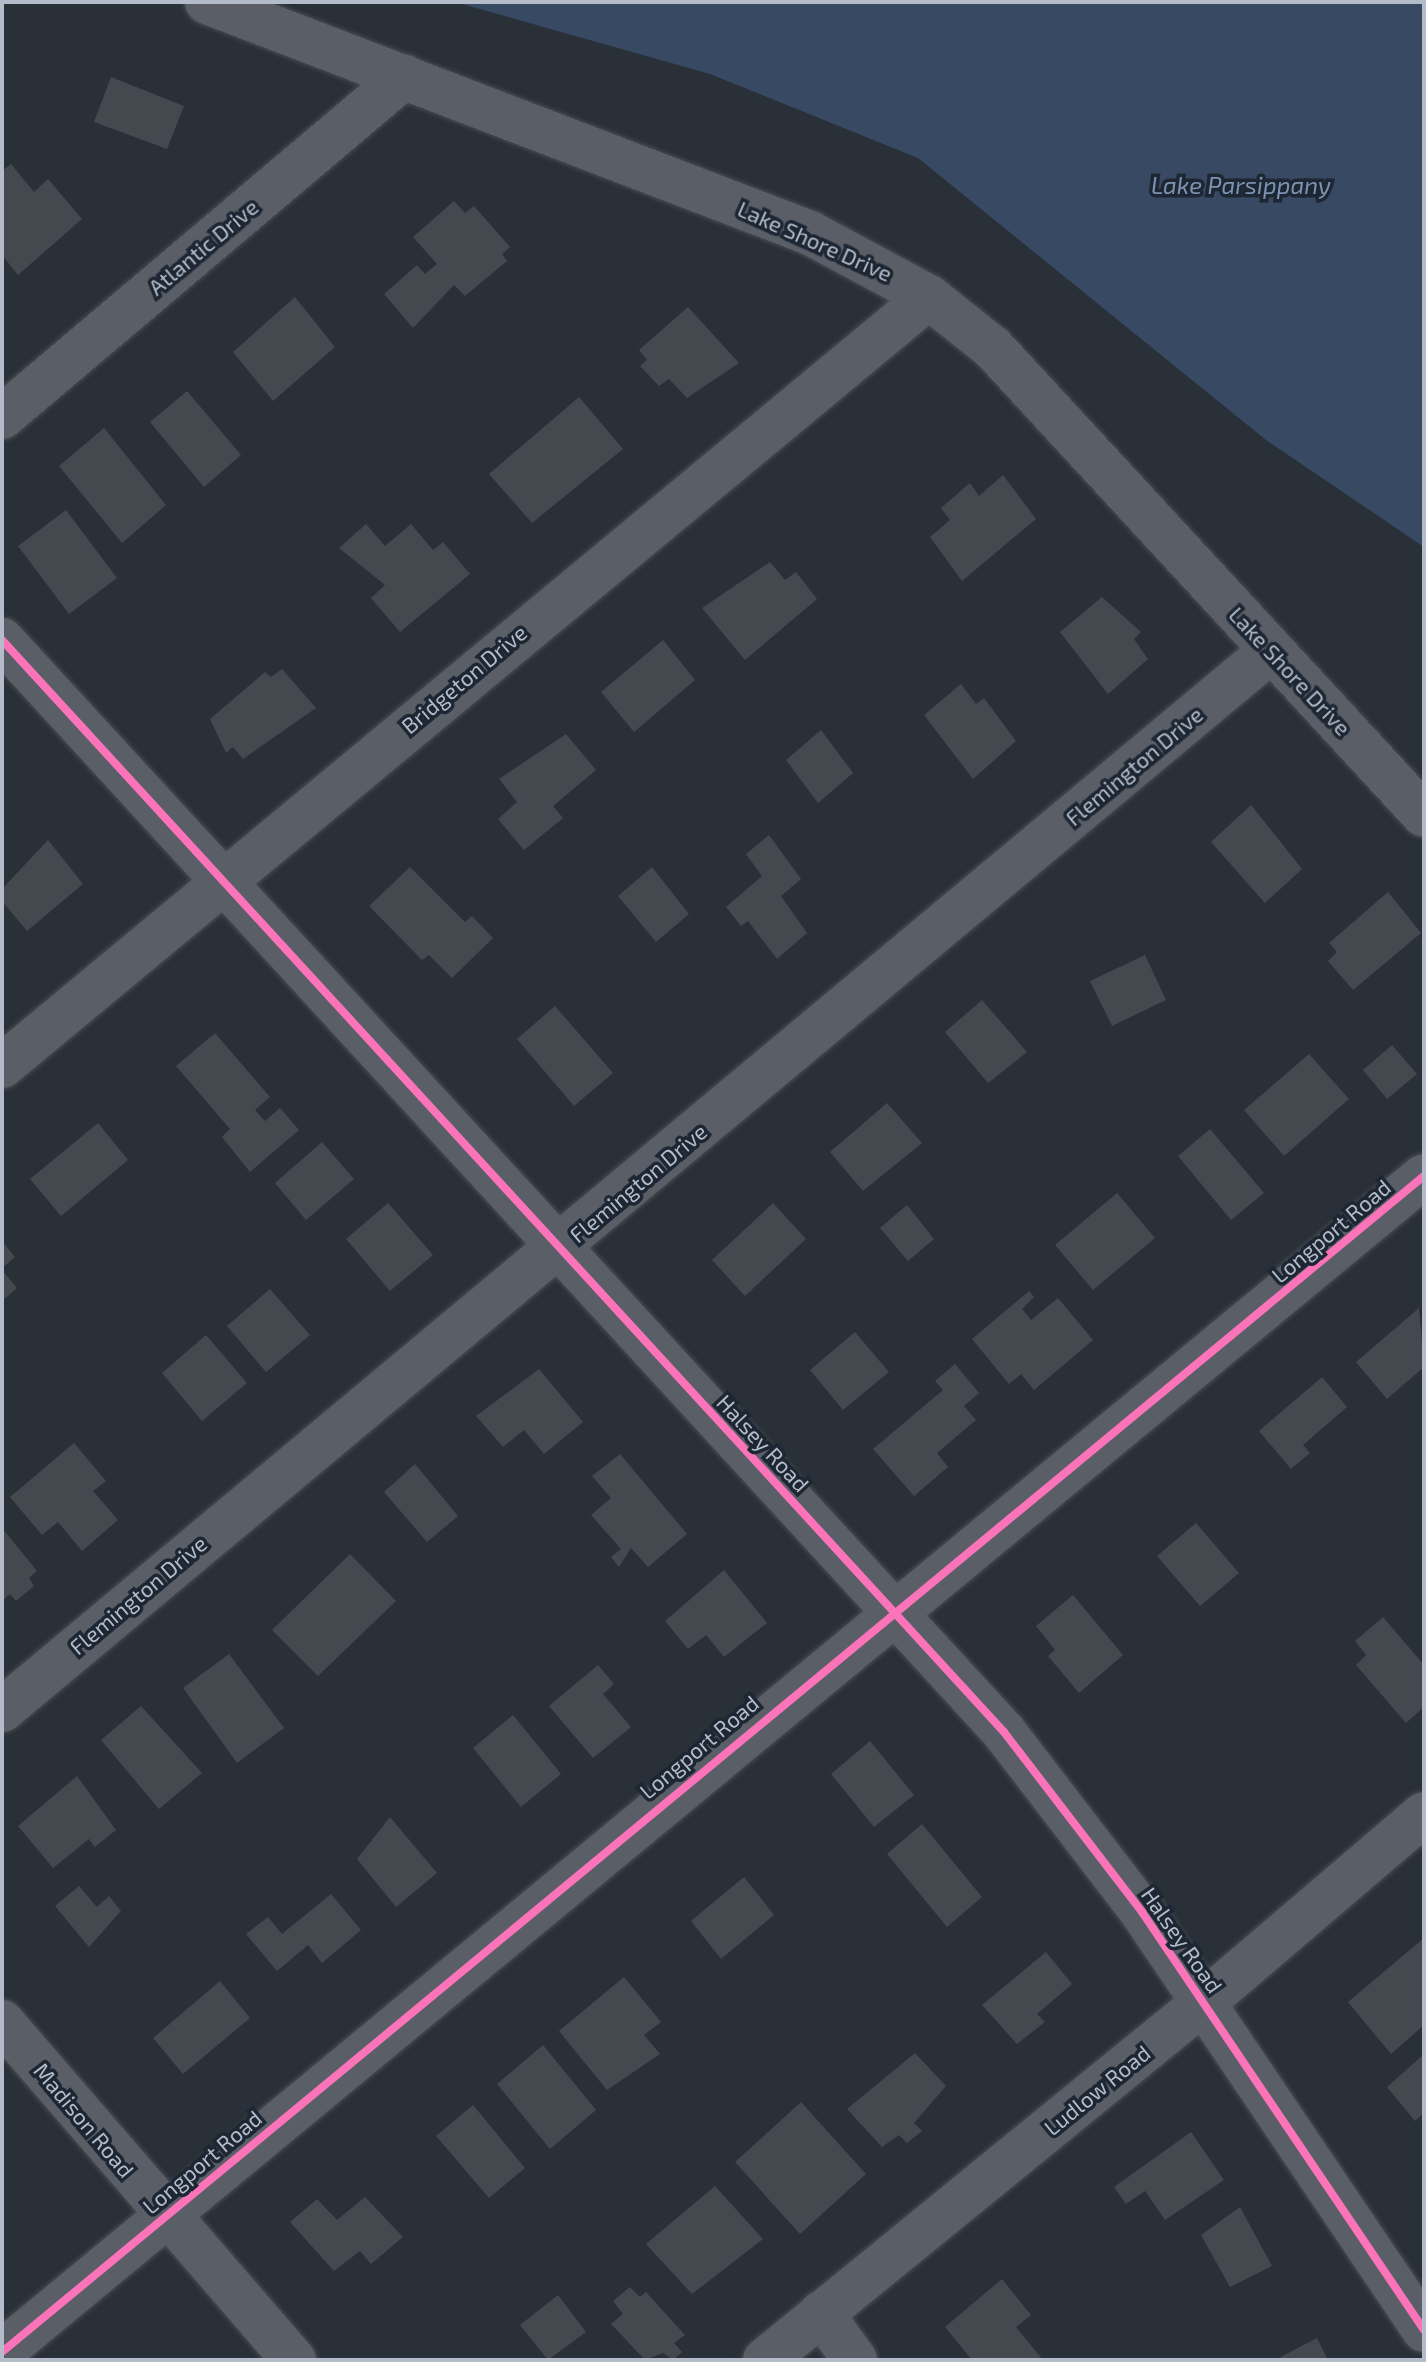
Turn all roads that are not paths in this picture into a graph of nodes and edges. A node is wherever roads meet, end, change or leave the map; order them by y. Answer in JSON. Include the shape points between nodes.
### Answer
{"nodes":[{"id":1,"x":207,"y":2,"type":"edge"},
{"id":2,"x":404,"y":77,"type":"junction"},
{"id":3,"x":929,"y":297,"type":"junction"},
{"id":4,"x":2,"y":417,"type":"edge"},
{"id":5,"x":2,"y":640,"type":"edge"},
{"id":6,"x":1271,"y":651,"type":"junction"},
{"id":7,"x":1424,"y":815,"type":"edge"},
{"id":8,"x":219,"y":884,"type":"junction"},
{"id":9,"x":2,"y":1066,"type":"edge"},
{"id":10,"x":1424,"y":1176,"type":"edge"},
{"id":11,"x":559,"y":1248,"type":"junction"},
{"id":12,"x":894,"y":1612,"type":"junction"},
{"id":13,"x":2,"y":1710,"type":"edge"},
{"id":14,"x":1424,"y":1814,"type":"edge"},
{"id":15,"x":1204,"y":2002,"type":"junction"},
{"id":16,"x":2,"y":2022,"type":"edge"},
{"id":17,"x":166,"y":2215,"type":"junction"},
{"id":18,"x":821,"y":2313,"type":"junction"},
{"id":19,"x":1424,"y":2330,"type":"edge"},
{"id":20,"x":2,"y":2352,"type":"edge"},
{"id":21,"x":294,"y":2360,"type":"edge"},
{"id":22,"x":765,"y":2360,"type":"edge"},
{"id":23,"x":855,"y":2360,"type":"edge"}],
"edges":[{"from":1,"to":2,"type":"street","name":"Lake Shore Drive"},
{"from":2,"to":3,"type":"street","name":"Lake Shore Drive","via":[[810,233]]},
{"from":2,"to":4,"type":"street","name":"Atlantic Drive"},
{"from":3,"to":6,"type":"street","name":"Lake Shore Drive","via":[[993,348]]},
{"from":3,"to":8,"type":"street","name":"Bridgeton Drive"},
{"from":5,"to":8,"type":"street","name":"Halsey Road"},
{"from":6,"to":7,"type":"street","name":"Lake Shore Drive"},
{"from":6,"to":11,"type":"street","name":"Flemington Drive"},
{"from":8,"to":9,"type":"street","name":"Bridgeton Drive"},
{"from":8,"to":11,"type":"street","name":"Halsey Road"},
{"from":10,"to":12,"type":"street","name":"Longport Road"},
{"from":11,"to":12,"type":"street","name":"Halsey Road"},
{"from":11,"to":13,"type":"street","name":"Flemington Drive"},
{"from":12,"to":15,"type":"street","name":"Halsey Road","via":[[1004,1732]]},
{"from":12,"to":17,"type":"street","name":"Longport Road"},
{"from":14,"to":15,"type":"street","name":"Ludlow Road"},
{"from":15,"to":18,"type":"street","name":"Ludlow Road"},
{"from":15,"to":19,"type":"street","name":"Halsey Road"},
{"from":16,"to":17,"type":"street","name":"Madison Road"},
{"from":17,"to":20,"type":"street","name":"Longport Road"},
{"from":17,"to":21,"type":"street","name":"Madison Road"},
{"from":18,"to":22,"type":"street","name":"Ludlow Road"},
{"from":18,"to":23,"type":"street"}]}
